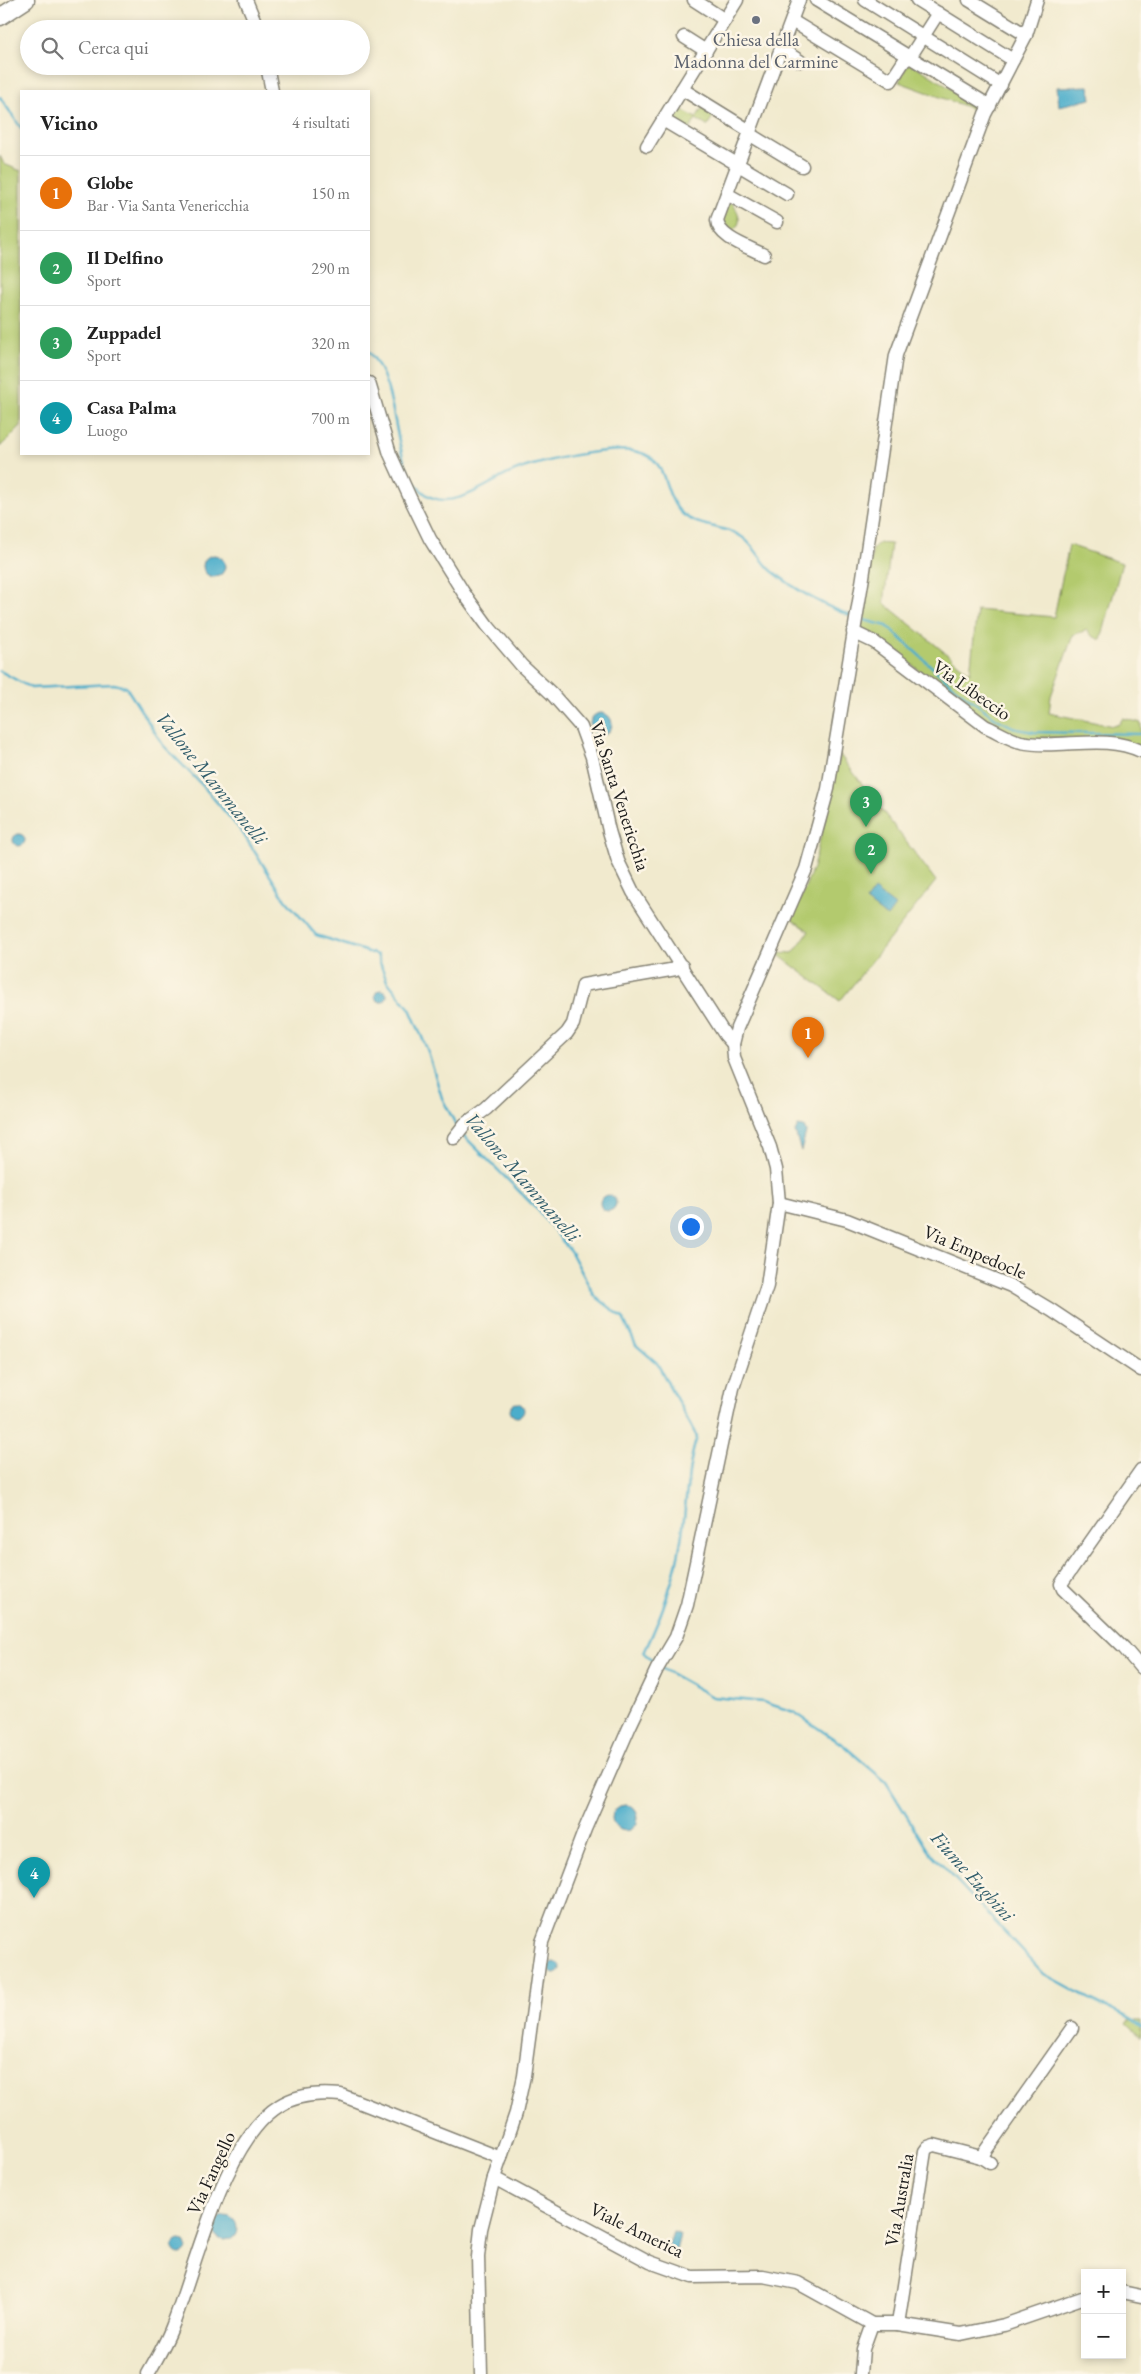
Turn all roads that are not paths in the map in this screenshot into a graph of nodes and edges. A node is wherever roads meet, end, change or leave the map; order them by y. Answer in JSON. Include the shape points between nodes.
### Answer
{"nodes":[{"id":1,"x":26,"y":0,"type":"edge"},
{"id":2,"x":246,"y":0,"type":"edge"},
{"id":3,"x":694,"y":0,"type":"edge"},
{"id":4,"x":738,"y":0,"type":"edge"},
{"id":5,"x":800,"y":0,"type":"edge"},
{"id":6,"x":816,"y":0,"type":"edge"},
{"id":7,"x":865,"y":0,"type":"edge"},
{"id":8,"x":917,"y":0,"type":"edge"},
{"id":9,"x":969,"y":0,"type":"edge"},
{"id":10,"x":1037,"y":0,"type":"edge"},
{"id":11,"x":938,"y":13,"type":"junction"},
{"id":12,"x":0,"y":17,"type":"edge"},
{"id":13,"x":254,"y":20,"type":"edge"},
{"id":14,"x":725,"y":20,"type":"junction"},
{"id":15,"x":792,"y":21,"type":"junction"},
{"id":16,"x":1026,"y":35,"type":"junction"},
{"id":17,"x":923,"y":36,"type":"junction"},
{"id":18,"x":684,"y":37,"type":"dead end"},
{"id":19,"x":781,"y":49,"type":"junction"},
{"id":20,"x":706,"y":51,"type":"junction"},
{"id":21,"x":910,"y":57,"type":"junction"},
{"id":22,"x":1013,"y":60,"type":"junction"},
{"id":23,"x":800,"y":61,"type":"dead end"},
{"id":24,"x":269,"y":75,"type":"edge"},
{"id":25,"x":1001,"y":85,"type":"junction"},
{"id":26,"x":682,"y":89,"type":"junction"},
{"id":27,"x":272,"y":90,"type":"edge"},
{"id":28,"x":990,"y":106,"type":"junction"},
{"id":29,"x":663,"y":120,"type":"junction"},
{"id":30,"x":749,"y":132,"type":"junction"},
{"id":31,"x":647,"y":146,"type":"dead end"},
{"id":32,"x":738,"y":164,"type":"junction"},
{"id":33,"x":802,"y":166,"type":"dead end"},
{"id":34,"x":727,"y":194,"type":"junction"},
{"id":35,"x":787,"y":194,"type":"dead end"},
{"id":36,"x":777,"y":222,"type":"dead end"},
{"id":37,"x":764,"y":255,"type":"dead end"},
{"id":38,"x":370,"y":386,"type":"edge"},
{"id":39,"x":853,"y":632,"type":"junction"},
{"id":40,"x":1141,"y":751,"type":"edge"},
{"id":41,"x":682,"y":966,"type":"junction"},
{"id":42,"x":733,"y":1044,"type":"junction"},
{"id":43,"x":454,"y":1138,"type":"dead end"},
{"id":44,"x":779,"y":1203,"type":"junction"},
{"id":45,"x":1141,"y":1370,"type":"edge"},
{"id":46,"x":1141,"y":1470,"type":"edge"},
{"id":47,"x":1141,"y":1668,"type":"edge"},
{"id":48,"x":1072,"y":2028,"type":"dead end"},
{"id":49,"x":501,"y":2158,"type":"junction"},
{"id":50,"x":494,"y":2178,"type":"junction"},
{"id":51,"x":1126,"y":2293,"type":"edge"},
{"id":52,"x":1141,"y":2296,"type":"edge"},
{"id":53,"x":1081,"y":2297,"type":"edge"},
{"id":54,"x":872,"y":2324,"type":"junction"},
{"id":55,"x":898,"y":2324,"type":"junction"},
{"id":56,"x":148,"y":2374,"type":"edge"},
{"id":57,"x":481,"y":2374,"type":"edge"},
{"id":58,"x":861,"y":2374,"type":"edge"}],
"edges":[{"from":1,"to":12,"type":"main road"},
{"from":2,"to":13,"type":"street"},
{"from":3,"to":14,"type":"street"},
{"from":4,"to":14,"type":"street"},
{"from":5,"to":15,"type":"street"},
{"from":6,"to":21,"type":"street"},
{"from":7,"to":17,"type":"street"},
{"from":8,"to":11,"type":"street"},
{"from":9,"to":16,"type":"street"},
{"from":10,"to":16,"type":"street"},
{"from":11,"to":17,"type":"street"},
{"from":11,"to":22,"type":"street"},
{"from":14,"to":20,"type":"street"},
{"from":15,"to":19,"type":"street"},
{"from":15,"to":21,"type":"street","via":[[891,82]]},
{"from":16,"to":22,"type":"street"},
{"from":17,"to":21,"type":"street"},
{"from":17,"to":25,"type":"street"},
{"from":18,"to":20,"type":"street"},
{"from":19,"to":23,"type":"street"},
{"from":19,"to":30,"type":"street"},
{"from":20,"to":26,"type":"street"},
{"from":21,"to":28,"type":"street"},
{"from":22,"to":25,"type":"street"},
{"from":24,"to":27,"type":"street"},
{"from":25,"to":28,"type":"street"},
{"from":26,"to":29,"type":"street"},
{"from":26,"to":30,"type":"street"},
{"from":28,"to":39,"type":"street","via":[[896,355]]},
{"from":29,"to":31,"type":"street"},
{"from":29,"to":32,"type":"street"},
{"from":30,"to":32,"type":"street"},
{"from":30,"to":33,"type":"street"},
{"from":32,"to":34,"type":"street"},
{"from":32,"to":35,"type":"street"},
{"from":34,"to":36,"type":"street"},
{"from":34,"to":37,"type":"street","via":[[717,226],[722,233]]},
{"from":38,"to":41,"type":"street","name":"Via Santa Venericchia","via":[[390,454],[430,540],[463,592],[522,666],[581,727],[592,757],[618,861],[633,892]]},
{"from":39,"to":40,"type":"street","name":"Via Libeccio","via":[[874,642],[985,726],[1020,742],[1118,744]]},
{"from":39,"to":42,"type":"street","via":[[828,789],[811,851]]},
{"from":41,"to":42,"type":"street","name":"Via Santa Venericchia","via":[[724,1035]]},
{"from":41,"to":43,"type":"street","via":[[583,985],[573,1024],[567,1033],[486,1109],[465,1124]]},
{"from":42,"to":44,"type":"street","via":[[734,1058],[770,1147]]},
{"from":44,"to":45,"type":"street","name":"Via Empedocle","via":[[847,1220],[1011,1286]]},
{"from":44,"to":49,"type":"street","via":[[767,1286],[733,1388],[687,1606],[676,1637],[637,1708],[542,1942],[524,2076]]},
{"from":46,"to":47,"type":"street","via":[[1061,1584]]},
{"from":48,"to":55,"type":"street","name":"Via Australia","via":[[986,2160],[934,2145],[925,2151]]},
{"from":49,"to":50,"type":"street"},
{"from":49,"to":56,"type":"street","name":"Via Fangello","via":[[341,2095],[316,2094],[280,2105],[259,2122],[240,2150],[209,2217],[173,2326]]},
{"from":50,"to":54,"type":"street","name":"Viale America","via":[[650,2262],[692,2277],[763,2276],[798,2283]]},
{"from":50,"to":57,"type":"street","via":[[478,2257]]},
{"from":51,"to":52,"type":"street"},
{"from":53,"to":55,"type":"street","name":"Viale America","via":[[1004,2325],[970,2332],[945,2333]]},
{"from":54,"to":55,"type":"street","name":"Viale America"},
{"from":54,"to":58,"type":"street","via":[[863,2349]]}]}
